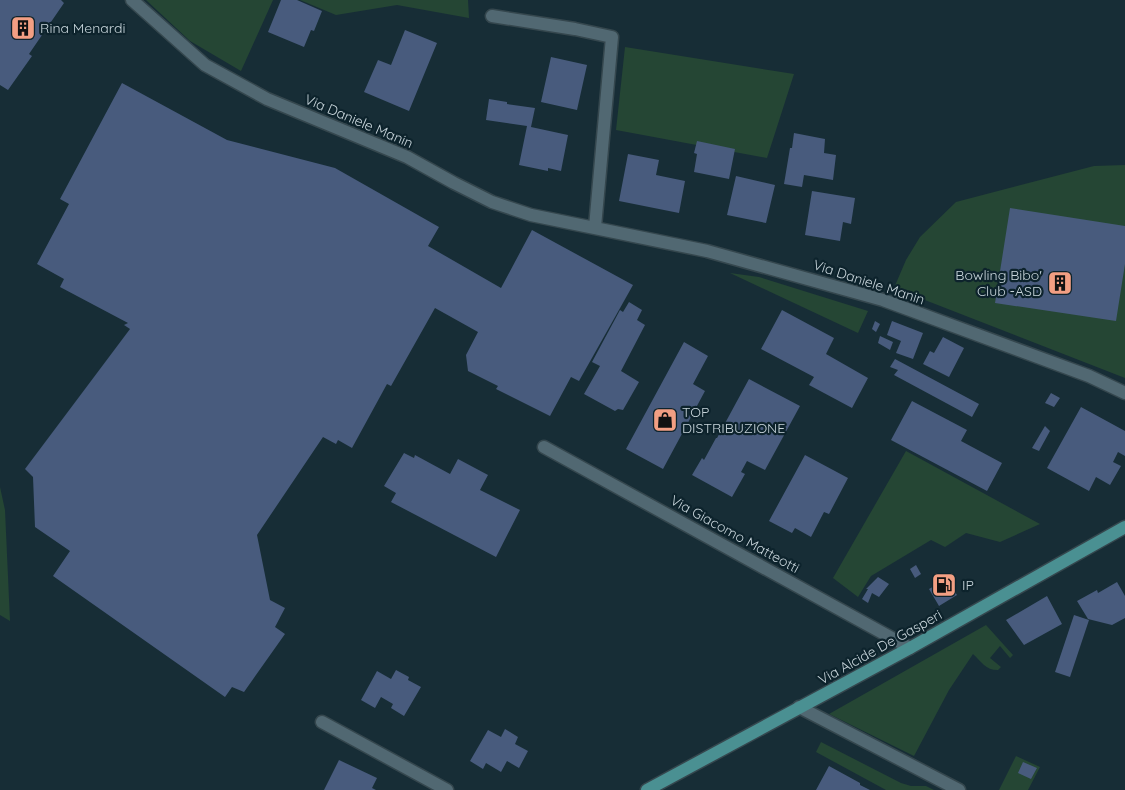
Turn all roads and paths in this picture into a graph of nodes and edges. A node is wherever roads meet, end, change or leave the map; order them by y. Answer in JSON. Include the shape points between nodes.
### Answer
{"nodes":[{"id":1,"x":132,"y":0,"type":"edge"},
{"id":2,"x":492,"y":16,"type":"dead end"},
{"id":3,"x":595,"y":227,"type":"junction"},
{"id":4,"x":1124,"y":390,"type":"edge"},
{"id":5,"x":544,"y":448,"type":"dead end"},
{"id":6,"x":1125,"y":527,"type":"edge"},
{"id":7,"x":910,"y":648,"type":"junction"},
{"id":8,"x":799,"y":708,"type":"junction"},
{"id":9,"x":322,"y":722,"type":"dead end"},
{"id":10,"x":448,"y":790,"type":"edge"},
{"id":11,"x":647,"y":790,"type":"edge"},
{"id":12,"x":959,"y":790,"type":"edge"}],
"edges":[{"from":1,"to":3,"type":"street","name":"Via Daniele Manin","via":[[205,65],[268,98],[407,157],[492,202],[531,215]]},
{"from":2,"to":3,"type":"street","via":[[612,37]]},
{"from":3,"to":4,"type":"street","name":"Via Daniele Manin","via":[[707,251],[883,300]]},
{"from":5,"to":7,"type":"street","name":"Via Giacomo Matteotti"},
{"from":6,"to":7,"type":"main road","name":"Via Alcide De Gasperi"},
{"from":7,"to":8,"type":"main road","name":"Via Alcide De Gasperi"},
{"from":8,"to":11,"type":"main road","name":"Via Alcide De Gasperi"},
{"from":8,"to":12,"type":"street"},
{"from":9,"to":10,"type":"street"}]}
